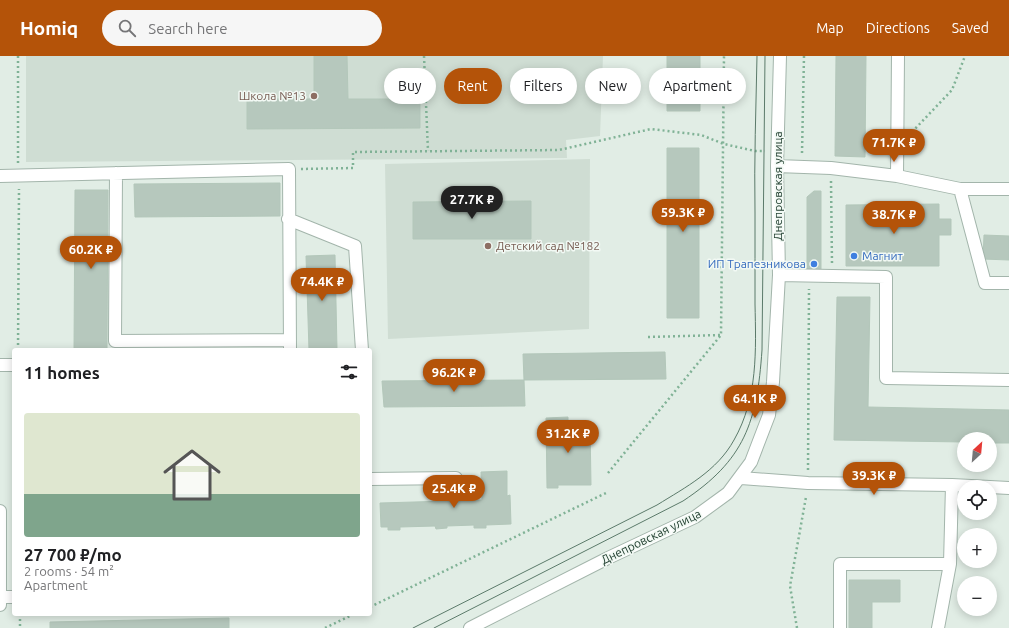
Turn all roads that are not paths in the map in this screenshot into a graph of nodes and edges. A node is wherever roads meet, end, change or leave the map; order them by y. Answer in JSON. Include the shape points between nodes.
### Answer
{"nodes":[{"id":1,"x":780,"y":56,"type":"edge"},
{"id":2,"x":898,"y":56,"type":"edge"},
{"id":3,"x":777,"y":160,"type":"junction"},
{"id":4,"x":116,"y":173,"type":"junction"},
{"id":5,"x":0,"y":176,"type":"edge"},
{"id":6,"x":897,"y":176,"type":"junction"},
{"id":7,"x":960,"y":189,"type":"junction"},
{"id":8,"x":1009,"y":189,"type":"edge"},
{"id":9,"x":288,"y":219,"type":"junction"},
{"id":10,"x":779,"y":275,"type":"junction"},
{"id":11,"x":1009,"y":283,"type":"edge"},
{"id":12,"x":290,"y":345,"type":"edge"},
{"id":13,"x":112,"y":346,"type":"edge"},
{"id":14,"x":362,"y":348,"type":"edge"},
{"id":15,"x":0,"y":365,"type":"edge"},
{"id":16,"x":12,"y":365,"type":"edge"},
{"id":17,"x":1009,"y":380,"type":"edge"},
{"id":18,"x":456,"y":478,"type":"dead end"},
{"id":19,"x":741,"y":478,"type":"junction"},
{"id":20,"x":372,"y":479,"type":"edge"},
{"id":21,"x":952,"y":485,"type":"junction"},
{"id":22,"x":1009,"y":488,"type":"edge"},
{"id":23,"x":0,"y":511,"type":"edge"},
{"id":24,"x":950,"y":564,"type":"junction"},
{"id":25,"x":0,"y":597,"type":"edge"},
{"id":26,"x":12,"y":597,"type":"edge"},
{"id":27,"x":0,"y":605,"type":"edge"},
{"id":28,"x":470,"y":628,"type":"edge"},
{"id":29,"x":840,"y":628,"type":"edge"},
{"id":30,"x":938,"y":628,"type":"edge"}],
"edges":[{"from":1,"to":3,"type":"street","name":"Днепровская улица"},
{"from":2,"to":6,"type":"street"},
{"from":3,"to":6,"type":"street","via":[[802,166]]},
{"from":3,"to":10,"type":"street","name":"Днепровская улица"},
{"from":4,"to":5,"type":"street"},
{"from":4,"to":9,"type":"street","via":[[289,169]]},
{"from":4,"to":13,"type":"street"},
{"from":6,"to":7,"type":"street"},
{"from":7,"to":8,"type":"street"},
{"from":7,"to":11,"type":"street","via":[[985,283]]},
{"from":9,"to":12,"type":"street"},
{"from":9,"to":14,"type":"street","via":[[355,246]]},
{"from":10,"to":17,"type":"street","via":[[886,277],[886,378]]},
{"from":10,"to":19,"type":"street","name":"Днепровская улица","via":[[769,415],[758,447]]},
{"from":12,"to":13,"type":"street"},
{"from":15,"to":16,"type":"street"},
{"from":18,"to":20,"type":"street"},
{"from":19,"to":21,"type":"street","via":[[808,483]]},
{"from":19,"to":28,"type":"street","name":"Днепровская улица","via":[[728,493],[695,517]]},
{"from":21,"to":22,"type":"street"},
{"from":21,"to":24,"type":"street"},
{"from":23,"to":25,"type":"street"},
{"from":24,"to":29,"type":"street","via":[[840,564]]},
{"from":24,"to":30,"type":"street"},
{"from":25,"to":26,"type":"street"},
{"from":25,"to":27,"type":"street"}]}
